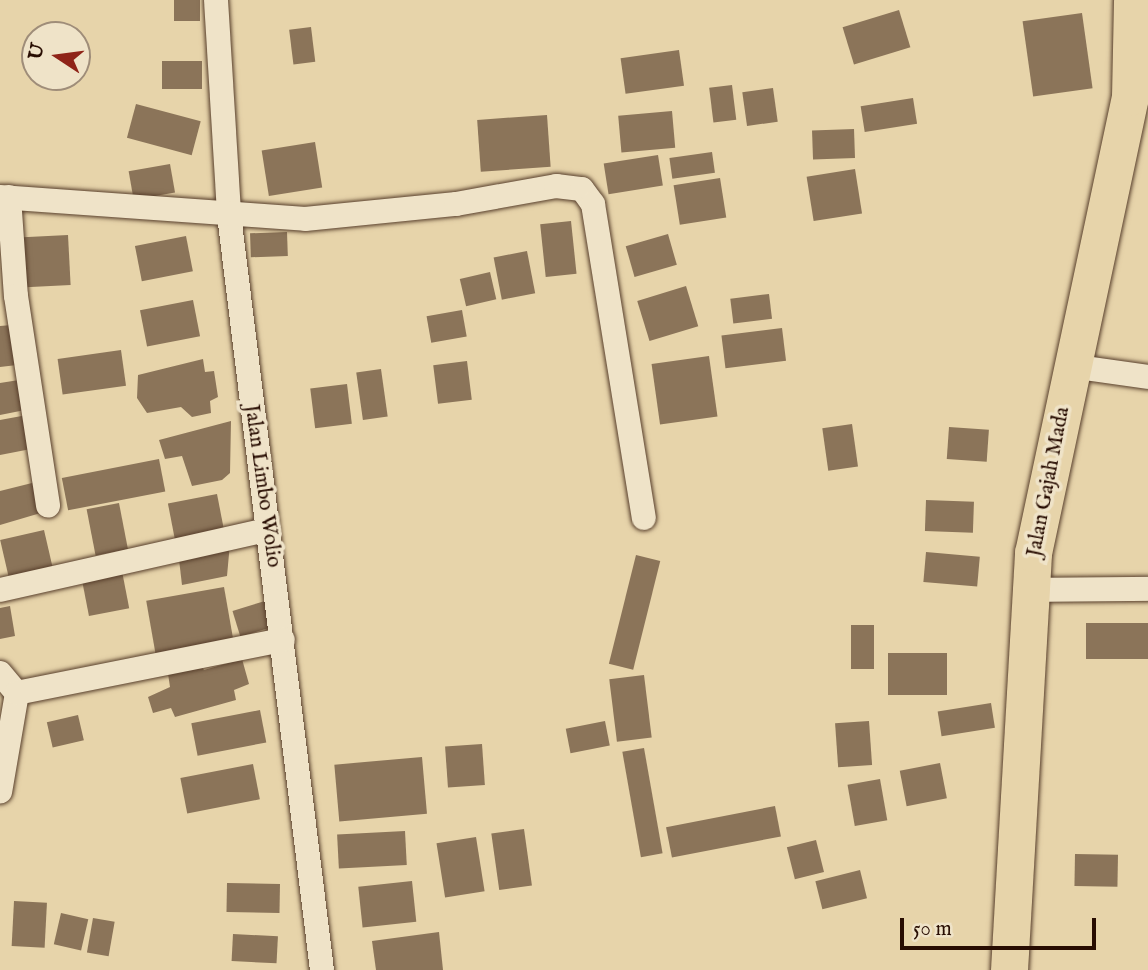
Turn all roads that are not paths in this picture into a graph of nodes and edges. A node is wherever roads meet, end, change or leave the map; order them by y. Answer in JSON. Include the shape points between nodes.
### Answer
{"nodes":[{"id":1,"x":216,"y":0,"type":"edge"},
{"id":2,"x":1132,"y":0,"type":"edge"},
{"id":3,"x":4,"y":197,"type":"edge"},
{"id":4,"x":229,"y":215,"type":"junction"},
{"id":5,"x":1071,"y":366,"type":"junction"},
{"id":6,"x":1148,"y":377,"type":"edge"},
{"id":7,"x":48,"y":506,"type":"dead end"},
{"id":8,"x":644,"y":518,"type":"dead end"},
{"id":9,"x":267,"y":530,"type":"junction"},
{"id":10,"x":1148,"y":589,"type":"edge"},
{"id":11,"x":0,"y":590,"type":"edge"},
{"id":12,"x":1031,"y":590,"type":"junction"},
{"id":13,"x":283,"y":640,"type":"junction"},
{"id":14,"x":0,"y":673,"type":"edge"},
{"id":15,"x":18,"y":693,"type":"junction"},
{"id":16,"x":0,"y":792,"type":"edge"},
{"id":17,"x":322,"y":970,"type":"edge"},
{"id":18,"x":1009,"y":970,"type":"edge"}],
"edges":[{"from":1,"to":4,"type":"street","name":"Jalan Limbo Wolio"},
{"from":2,"to":5,"type":"highway","name":"Jalan Gajah Mada","via":[[1130,97]]},
{"from":3,"to":4,"type":"street"},
{"from":3,"to":7,"type":"street"},
{"from":4,"to":8,"type":"street","via":[[351,216],[556,186],[582,189],[593,204]]},
{"from":4,"to":9,"type":"street","name":"Jalan Limbo Wolio"},
{"from":5,"to":6,"type":"street"},
{"from":5,"to":12,"type":"highway","name":"Jalan Gajah Mada"},
{"from":9,"to":11,"type":"street"},
{"from":9,"to":13,"type":"street","name":"Jalan Limbo Wolio"},
{"from":10,"to":12,"type":"street"},
{"from":12,"to":18,"type":"highway","name":"Jalan Gajah Mada"},
{"from":13,"to":15,"type":"street"},
{"from":13,"to":17,"type":"street","name":"Jalan Limbo Wolio"},
{"from":14,"to":15,"type":"street"},
{"from":15,"to":16,"type":"street"}]}
